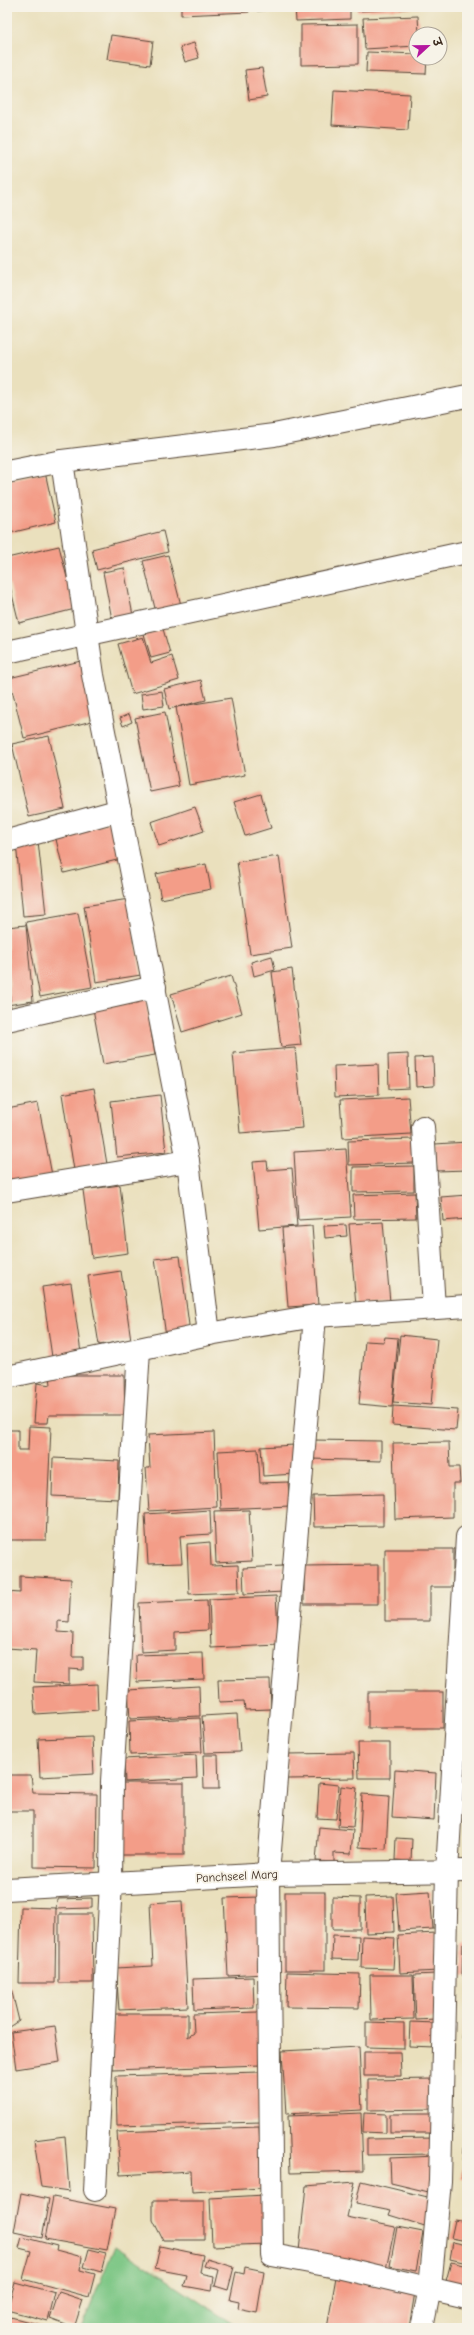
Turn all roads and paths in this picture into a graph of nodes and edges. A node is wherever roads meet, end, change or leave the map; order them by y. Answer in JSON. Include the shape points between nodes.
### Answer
{"nodes":[{"id":1,"x":467,"y":396,"type":"edge"},
{"id":2,"x":62,"y":461,"type":"junction"},
{"id":3,"x":7,"y":472,"type":"edge"},
{"id":4,"x":467,"y":552,"type":"edge"},
{"id":5,"x":87,"y":635,"type":"junction"},
{"id":6,"x":7,"y":652,"type":"edge"},
{"id":7,"x":120,"y":810,"type":"junction"},
{"id":8,"x":7,"y":841,"type":"edge"},
{"id":9,"x":155,"y":987,"type":"junction"},
{"id":10,"x":7,"y":1020,"type":"edge"},
{"id":11,"x":423,"y":1127,"type":"dead end"},
{"id":12,"x":188,"y":1161,"type":"junction"},
{"id":13,"x":7,"y":1191,"type":"edge"},
{"id":14,"x":467,"y":1306,"type":"edge"},
{"id":15,"x":434,"y":1308,"type":"junction"},
{"id":16,"x":315,"y":1316,"type":"junction"},
{"id":17,"x":209,"y":1334,"type":"junction"},
{"id":18,"x":139,"y":1350,"type":"junction"},
{"id":19,"x":7,"y":1377,"type":"edge"},
{"id":20,"x":467,"y":1537,"type":"edge"},
{"id":21,"x":457,"y":1871,"type":"edge"},
{"id":22,"x":268,"y":1874,"type":"junction"},
{"id":23,"x":111,"y":1882,"type":"junction"},
{"id":24,"x":7,"y":1888,"type":"edge"},
{"id":25,"x":95,"y":2190,"type":"dead end"},
{"id":26,"x":430,"y":2288,"type":"junction"},
{"id":27,"x":467,"y":2297,"type":"edge"},
{"id":28,"x":422,"y":2328,"type":"edge"}],
"edges":[{"from":1,"to":2,"type":"street","via":[[274,435]]},
{"from":2,"to":3,"type":"street"},
{"from":2,"to":5,"type":"street"},
{"from":4,"to":5,"type":"street"},
{"from":5,"to":6,"type":"street"},
{"from":5,"to":7,"type":"street"},
{"from":7,"to":8,"type":"street"},
{"from":7,"to":9,"type":"street"},
{"from":9,"to":10,"type":"street"},
{"from":9,"to":12,"type":"street"},
{"from":11,"to":15,"type":"street"},
{"from":12,"to":13,"type":"street"},
{"from":12,"to":17,"type":"street"},
{"from":14,"to":15,"type":"street"},
{"from":15,"to":16,"type":"street"},
{"from":16,"to":17,"type":"street"},
{"from":16,"to":22,"type":"street"},
{"from":17,"to":18,"type":"street"},
{"from":18,"to":19,"type":"street"},
{"from":18,"to":23,"type":"street","via":[[112,1782]]},
{"from":20,"to":21,"type":"street"},
{"from":21,"to":22,"type":"street","name":"Panchseel Marg"},
{"from":21,"to":26,"type":"street","via":[[440,2182]]},
{"from":22,"to":23,"type":"street","name":"Panchseel Marg"},
{"from":22,"to":26,"type":"street","via":[[272,2255]]},
{"from":23,"to":24,"type":"street","name":"Panchseel Marg"},
{"from":23,"to":25,"type":"street"},
{"from":26,"to":27,"type":"street"},
{"from":26,"to":28,"type":"street"}]}
